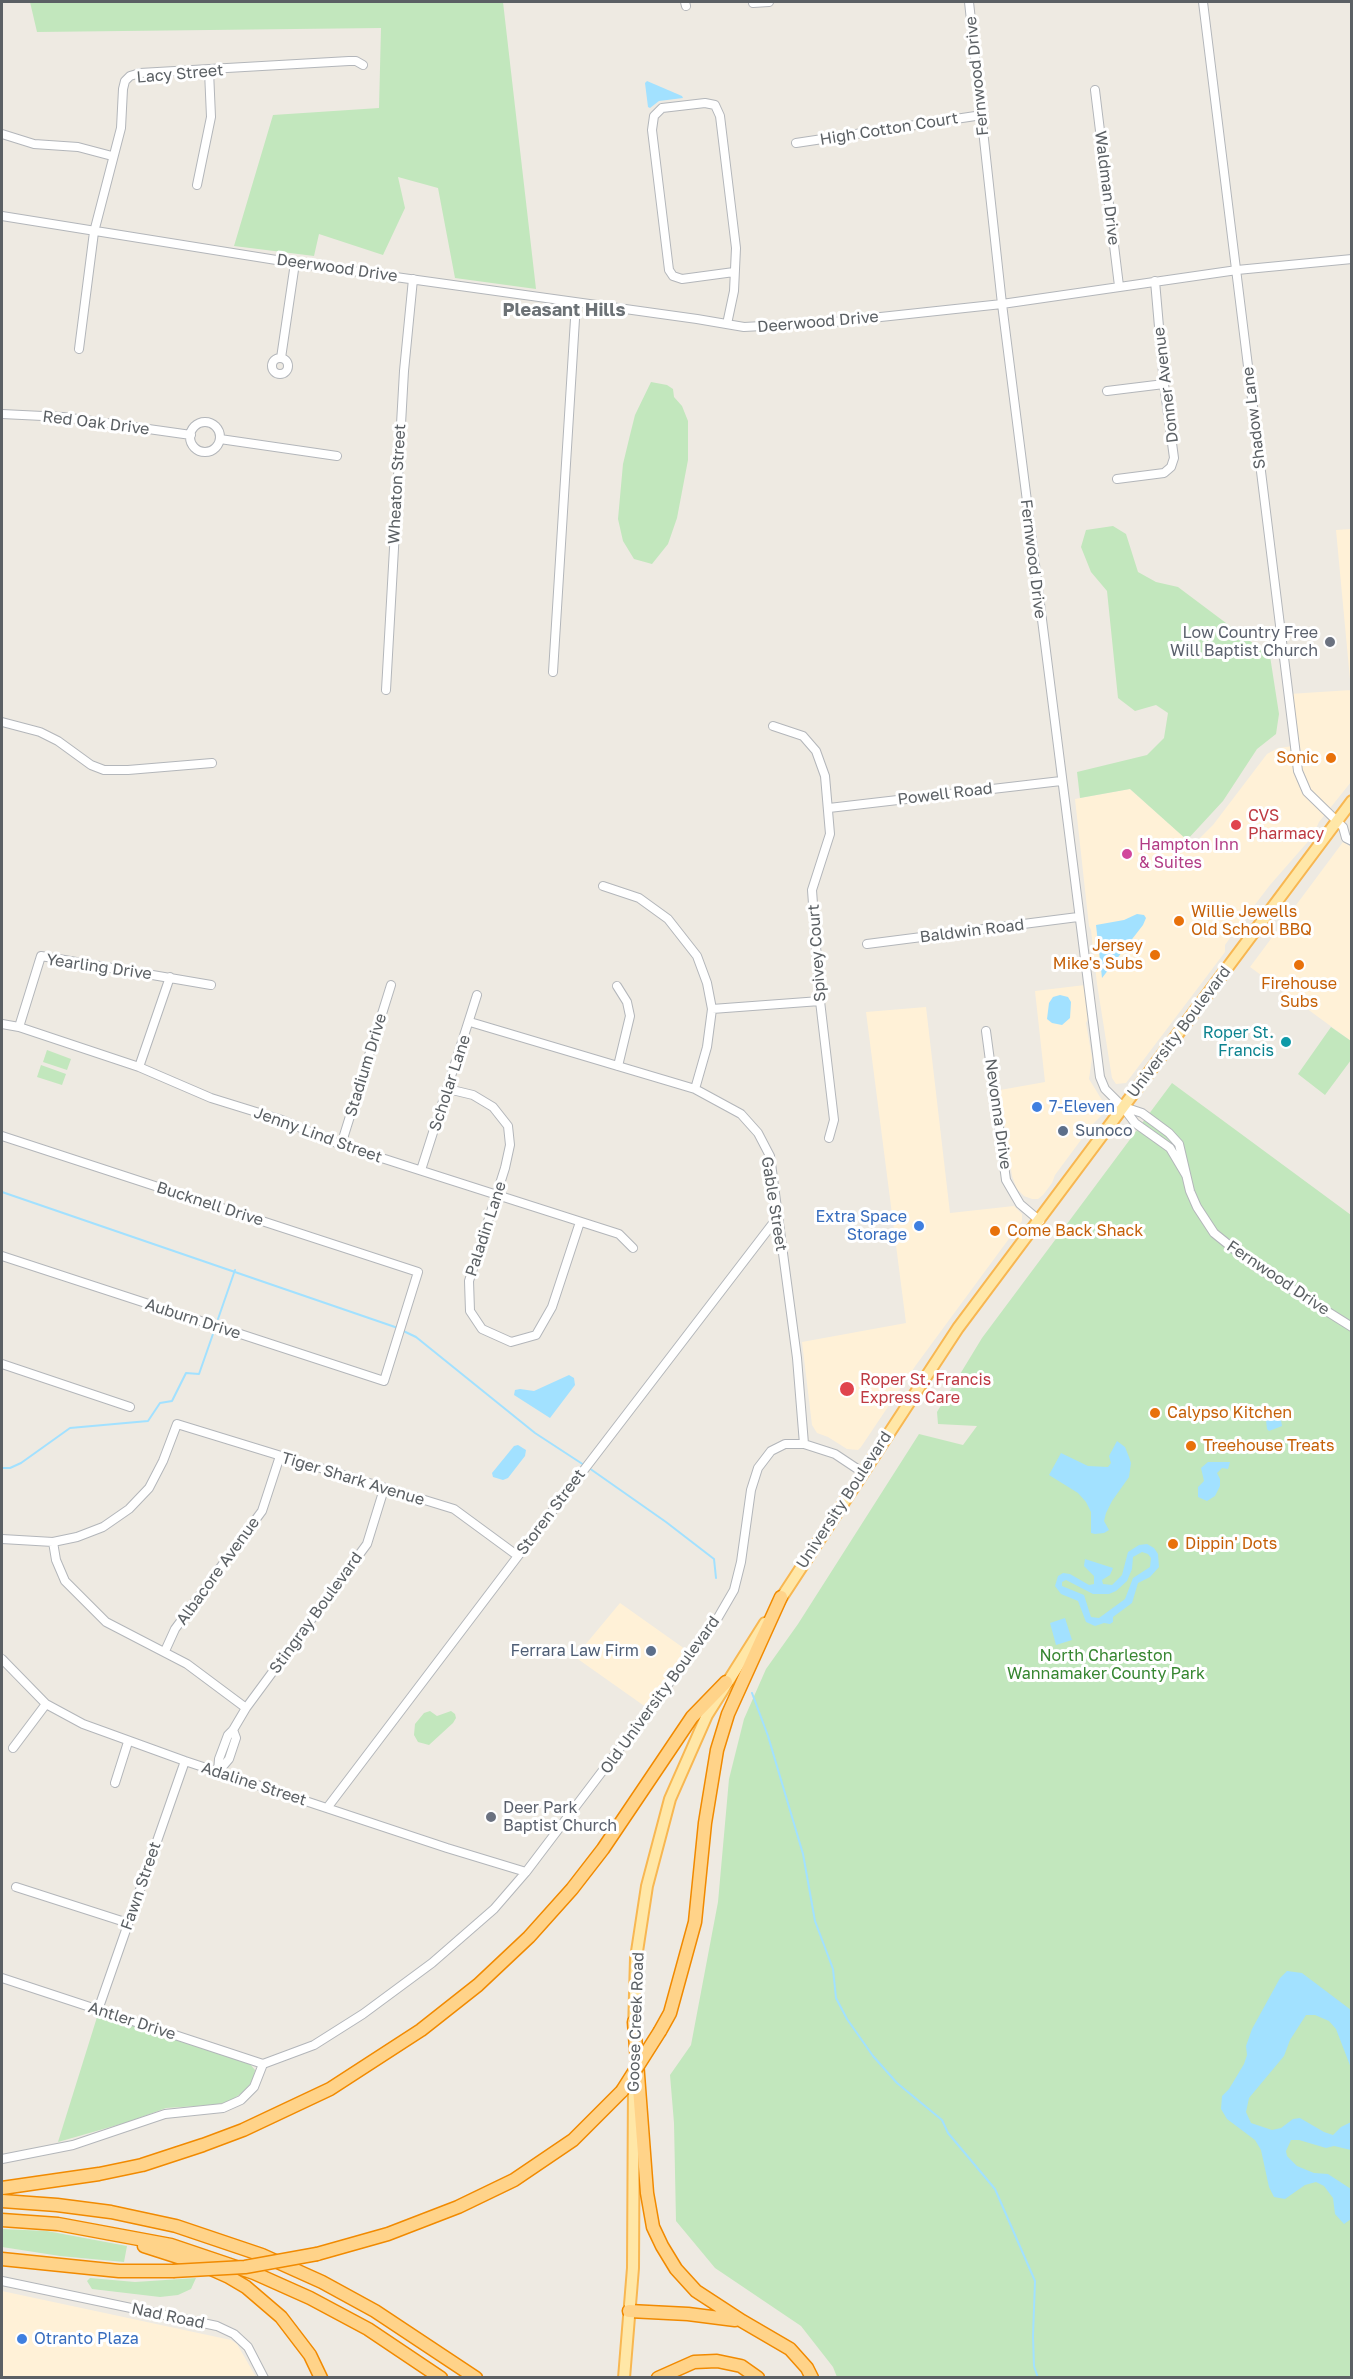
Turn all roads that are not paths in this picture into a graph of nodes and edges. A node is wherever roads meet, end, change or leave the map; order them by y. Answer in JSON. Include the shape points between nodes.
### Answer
{"nodes":[{"id":1,"x":769,"y":2,"type":"edge"},
{"id":2,"x":969,"y":2,"type":"edge"},
{"id":3,"x":1203,"y":2,"type":"edge"},
{"id":4,"x":753,"y":3,"type":"dead end"},
{"id":5,"x":363,"y":65,"type":"dead end"},
{"id":6,"x":209,"y":71,"type":"junction"},
{"id":7,"x":1095,"y":90,"type":"dead end"},
{"id":8,"x":982,"y":115,"type":"junction"},
{"id":9,"x":2,"y":134,"type":"edge"},
{"id":10,"x":796,"y":143,"type":"dead end"},
{"id":11,"x":112,"y":156,"type":"junction"},
{"id":12,"x":197,"y":185,"type":"dead end"},
{"id":13,"x":2,"y":216,"type":"edge"},
{"id":14,"x":94,"y":232,"type":"junction"},
{"id":15,"x":1352,"y":259,"type":"edge"},
{"id":16,"x":295,"y":263,"type":"junction"},
{"id":17,"x":1237,"y":270,"type":"junction"},
{"id":18,"x":734,"y":272,"type":"junction"},
{"id":19,"x":413,"y":279,"type":"junction"},
{"id":20,"x":1155,"y":281,"type":"junction"},
{"id":21,"x":1119,"y":286,"type":"junction"},
{"id":22,"x":576,"y":303,"type":"junction"},
{"id":23,"x":1002,"y":304,"type":"junction"},
{"id":24,"x":727,"y":324,"type":"junction"},
{"id":25,"x":80,"y":349,"type":"dead end"},
{"id":26,"x":280,"y":358,"type":"dead end"},
{"id":27,"x":1164,"y":384,"type":"junction"},
{"id":28,"x":1107,"y":391,"type":"dead end"},
{"id":29,"x":2,"y":414,"type":"edge"},
{"id":30,"x":191,"y":435,"type":"junction"},
{"id":31,"x":220,"y":439,"type":"junction"},
{"id":32,"x":337,"y":456,"type":"dead end"},
{"id":33,"x":1117,"y":479,"type":"dead end"},
{"id":34,"x":553,"y":672,"type":"dead end"},
{"id":35,"x":386,"y":690,"type":"dead end"},
{"id":36,"x":2,"y":722,"type":"edge"},
{"id":37,"x":772,"y":726,"type":"dead end"},
{"id":38,"x":212,"y":764,"type":"dead end"},
{"id":39,"x":1061,"y":781,"type":"junction"},
{"id":40,"x":1352,"y":801,"type":"edge"},
{"id":41,"x":829,"y":808,"type":"junction"},
{"id":42,"x":1344,"y":825,"type":"edge"},
{"id":43,"x":1352,"y":842,"type":"edge"},
{"id":44,"x":603,"y":886,"type":"dead end"},
{"id":45,"x":1078,"y":917,"type":"junction"},
{"id":46,"x":867,"y":944,"type":"dead end"},
{"id":47,"x":170,"y":977,"type":"junction"},
{"id":48,"x":211,"y":985,"type":"dead end"},
{"id":49,"x":391,"y":985,"type":"dead end"},
{"id":50,"x":617,"y":986,"type":"dead end"},
{"id":51,"x":477,"y":995,"type":"dead end"},
{"id":52,"x":820,"y":1001,"type":"junction"},
{"id":53,"x":712,"y":1009,"type":"junction"},
{"id":54,"x":470,"y":1022,"type":"junction"},
{"id":55,"x":2,"y":1024,"type":"edge"},
{"id":56,"x":19,"y":1027,"type":"junction"},
{"id":57,"x":986,"y":1031,"type":"dead end"},
{"id":58,"x":618,"y":1066,"type":"junction"},
{"id":59,"x":138,"y":1067,"type":"junction"},
{"id":60,"x":448,"y":1089,"type":"junction"},
{"id":61,"x":695,"y":1089,"type":"junction"},
{"id":62,"x":1123,"y":1107,"type":"junction"},
{"id":63,"x":2,"y":1136,"type":"edge"},
{"id":64,"x":829,"y":1138,"type":"dead end"},
{"id":65,"x":341,"y":1145,"type":"junction"},
{"id":66,"x":422,"y":1170,"type":"junction"},
{"id":67,"x":1186,"y":1175,"type":"junction"},
{"id":68,"x":498,"y":1196,"type":"junction"},
{"id":69,"x":777,"y":1218,"type":"junction"},
{"id":70,"x":1040,"y":1221,"type":"junction"},
{"id":71,"x":580,"y":1222,"type":"junction"},
{"id":72,"x":633,"y":1248,"type":"dead end"},
{"id":73,"x":2,"y":1256,"type":"edge"},
{"id":74,"x":1336,"y":1318,"type":"junction"},
{"id":75,"x":1352,"y":1327,"type":"edge"},
{"id":76,"x":1352,"y":1333,"type":"edge"},
{"id":77,"x":398,"y":1336,"type":"joint"},
{"id":78,"x":2,"y":1364,"type":"edge"},
{"id":79,"x":130,"y":1407,"type":"dead end"},
{"id":80,"x":804,"y":1444,"type":"junction"},
{"id":81,"x":280,"y":1456,"type":"junction"},
{"id":82,"x":862,"y":1472,"type":"junction"},
{"id":83,"x":384,"y":1489,"type":"junction"},
{"id":84,"x":2,"y":1539,"type":"edge"},
{"id":85,"x":53,"y":1542,"type":"junction"},
{"id":86,"x":518,"y":1556,"type":"junction"},
{"id":87,"x":781,"y":1597,"type":"junction"},
{"id":88,"x":165,"y":1652,"type":"junction"},
{"id":89,"x":2,"y":1659,"type":"edge"},
{"id":90,"x":726,"y":1682,"type":"junction"},
{"id":91,"x":46,"y":1704,"type":"junction"},
{"id":92,"x":246,"y":1708,"type":"junction"},
{"id":93,"x":128,"y":1742,"type":"junction"},
{"id":94,"x":13,"y":1748,"type":"dead end"},
{"id":95,"x":185,"y":1761,"type":"junction"},
{"id":96,"x":218,"y":1772,"type":"junction"},
{"id":97,"x":115,"y":1783,"type":"dead end"},
{"id":98,"x":327,"y":1808,"type":"junction"},
{"id":99,"x":526,"y":1872,"type":"junction"},
{"id":100,"x":16,"y":1887,"type":"dead end"},
{"id":101,"x":128,"y":1923,"type":"junction"},
{"id":102,"x":2,"y":1978,"type":"edge"},
{"id":103,"x":98,"y":2010,"type":"junction"},
{"id":104,"x":634,"y":2022,"type":"junction"},
{"id":105,"x":263,"y":2064,"type":"junction"},
{"id":106,"x":2,"y":2159,"type":"edge"},
{"id":107,"x":2,"y":2188,"type":"edge"},
{"id":108,"x":2,"y":2200,"type":"edge"},
{"id":109,"x":2,"y":2220,"type":"edge"},
{"id":110,"x":67,"y":2226,"type":"junction"},
{"id":111,"x":2,"y":2259,"type":"edge"},
{"id":112,"x":2,"y":2281,"type":"edge"},
{"id":113,"x":629,"y":2310,"type":"junction"},
{"id":114,"x":742,"y":2321,"type":"junction"},
{"id":115,"x":264,"y":2378,"type":"edge"},
{"id":116,"x":321,"y":2378,"type":"edge"},
{"id":117,"x":441,"y":2378,"type":"edge"},
{"id":118,"x":476,"y":2378,"type":"edge"},
{"id":119,"x":624,"y":2378,"type":"edge"},
{"id":120,"x":658,"y":2378,"type":"edge"},
{"id":121,"x":758,"y":2378,"type":"edge"},
{"id":122,"x":812,"y":2378,"type":"edge"}],
"edges":[{"from":1,"to":4,"type":"street"},
{"from":2,"to":8,"type":"street","name":"Fernwood Drive"},
{"from":3,"to":17,"type":"street","name":"Shadow Lane"},
{"from":5,"to":6,"type":"street","name":"Lacy Street","via":[[349,61]]},
{"from":6,"to":11,"type":"street","name":"Lacy Street","via":[[130,76],[123,89],[121,128]]},
{"from":6,"to":12,"type":"street","via":[[211,117]]},
{"from":7,"to":21,"type":"street","name":"Waldman Drive"},
{"from":8,"to":10,"type":"street","name":"High Cotton Court"},
{"from":8,"to":23,"type":"street","name":"Fernwood Drive"},
{"from":9,"to":11,"type":"street","via":[[34,144],[78,147]]},
{"from":11,"to":14,"type":"street","name":"Lacy Street"},
{"from":13,"to":14,"type":"street","name":"Deerwood Drive"},
{"from":14,"to":16,"type":"street","name":"Deerwood Drive"},
{"from":14,"to":25,"type":"street","name":"Lacy Street"},
{"from":15,"to":17,"type":"street","name":"Deerwood Drive"},
{"from":16,"to":19,"type":"street","name":"Deerwood Drive"},
{"from":16,"to":26,"type":"street"},
{"from":17,"to":20,"type":"street","name":"Deerwood Drive"},
{"from":17,"to":42,"type":"street","name":"Shadow Lane","via":[[1298,771],[1307,792]]},
{"from":18,"to":18,"type":"street","via":[[736,248],[720,116],[715,105],[705,103],[662,108],[654,116],[652,129],[669,270],[682,279]]},
{"from":18,"to":24,"type":"street"},
{"from":19,"to":22,"type":"street","name":"Deerwood Drive"},
{"from":19,"to":35,"type":"street","name":"Wheaton Street"},
{"from":20,"to":21,"type":"street","name":"Deerwood Drive"},
{"from":20,"to":27,"type":"street","name":"Donner Avenue"},
{"from":21,"to":23,"type":"street","name":"Deerwood Drive"},
{"from":22,"to":24,"type":"street","name":"Deerwood Drive"},
{"from":22,"to":34,"type":"street"},
{"from":23,"to":24,"type":"street","name":"Deerwood Drive","via":[[780,326]]},
{"from":23,"to":39,"type":"street","name":"Fernwood Drive"},
{"from":27,"to":28,"type":"street"},
{"from":27,"to":33,"type":"street","name":"Donner Avenue","via":[[1174,450],[1171,467],[1164,473]]},
{"from":29,"to":30,"type":"street","name":"Red Oak Drive","via":[[63,417]]},
{"from":30,"to":31,"type":"street","name":"Red Oak Drive","via":[[196,426],[205,423],[218,429]]},
{"from":30,"to":31,"type":"street","via":[[195,448],[203,452],[213,450]]},
{"from":31,"to":32,"type":"street","name":"Red Oak Drive"},
{"from":36,"to":38,"type":"street","via":[[40,732],[104,770]]},
{"from":37,"to":41,"type":"street","name":"Spivey Court","via":[[803,736],[816,751],[825,776]]},
{"from":39,"to":41,"type":"street","name":"Powell Road"},
{"from":39,"to":45,"type":"street","name":"Fernwood Drive"},
{"from":40,"to":42,"type":"main road","name":"University Boulevard"},
{"from":41,"to":52,"type":"street","name":"Spivey Court","via":[[830,834],[812,890]]},
{"from":42,"to":43,"type":"street","name":"Shadow Lane","via":[[1346,838]]},
{"from":42,"to":62,"type":"main road","name":"University Boulevard"},
{"from":44,"to":53,"type":"street","via":[[639,898],[668,919],[697,956],[708,983]]},
{"from":45,"to":46,"type":"street","name":"Baldwin Road"},
{"from":45,"to":62,"type":"street","name":"Fernwood Drive","via":[[1100,1077],[1105,1089]]},
{"from":47,"to":48,"type":"street"},
{"from":47,"to":56,"type":"street","name":"Yearling Drive","via":[[41,956]]},
{"from":47,"to":59,"type":"street","name":"Yearling Drive"},
{"from":49,"to":65,"type":"street","name":"Stadium Drive"},
{"from":50,"to":58,"type":"street","via":[[627,1002],[630,1017]]},
{"from":51,"to":54,"type":"street","name":"Scholar Lane"},
{"from":52,"to":53,"type":"street"},
{"from":52,"to":64,"type":"street","name":"Spivey Court","via":[[834,1120]]},
{"from":53,"to":61,"type":"street","via":[[707,1047]]},
{"from":54,"to":58,"type":"street","name":"Gable Street"},
{"from":54,"to":60,"type":"street","name":"Scholar Lane"},
{"from":55,"to":56,"type":"street","name":"Jenny Lind Street"},
{"from":56,"to":59,"type":"street","name":"Jenny Lind Street"},
{"from":57,"to":70,"type":"street","name":"Nevonna Drive","via":[[1006,1180],[1020,1204]]},
{"from":58,"to":61,"type":"street","name":"Gable Street"},
{"from":59,"to":65,"type":"street","name":"Jenny Lind Street"},
{"from":60,"to":66,"type":"street","name":"Scholar Lane"},
{"from":60,"to":68,"type":"street","name":"Paladin Lane","via":[[473,1095],[493,1107],[508,1126],[510,1145]]},
{"from":61,"to":69,"type":"street","name":"Gable Street","via":[[741,1114],[758,1133],[770,1156]]},
{"from":62,"to":67,"type":"street","name":"Fernwood Drive","via":[[1135,1123],[1170,1148]]},
{"from":62,"to":67,"type":"street","name":"Fernwood Drive","via":[[1142,1113],[1169,1133],[1179,1144]]},
{"from":62,"to":70,"type":"main road","name":"University Boulevard"},
{"from":63,"to":77,"type":"street","name":"Bucknell Drive","via":[[418,1272]]},
{"from":65,"to":66,"type":"street","name":"Jenny Lind Street"},
{"from":66,"to":68,"type":"street","name":"Jenny Lind Street"},
{"from":67,"to":74,"type":"street","name":"Fernwood Drive","via":[[1197,1207],[1214,1233],[1255,1266]]},
{"from":68,"to":71,"type":"street","name":"Jenny Lind Street"},
{"from":68,"to":71,"type":"street","name":"Paladin Lane","via":[[469,1281],[470,1311],[482,1329],[511,1342],[536,1335],[542,1326]]},
{"from":69,"to":80,"type":"street","name":"Gable Street","via":[[797,1358]]},
{"from":69,"to":86,"type":"street","name":"Storen Street"},
{"from":70,"to":82,"type":"main road","name":"University Boulevard","via":[[957,1328]]},
{"from":71,"to":72,"type":"street","name":"Jenny Lind Street","via":[[619,1234]]},
{"from":73,"to":77,"type":"street","name":"Auburn Drive","via":[[384,1381]]},
{"from":74,"to":75,"type":"street"},
{"from":74,"to":76,"type":"street"},
{"from":78,"to":79,"type":"street"},
{"from":80,"to":82,"type":"street","name":"Old University Boulevard","via":[[835,1454]]},
{"from":80,"to":99,"type":"street","name":"Old University Boulevard","via":[[785,1444],[771,1451],[758,1468],[735,1590],[716,1622]]},
{"from":81,"to":83,"type":"street","name":"Tiger Shark Avenue"},
{"from":81,"to":85,"type":"street","name":"Tiger Shark Avenue","via":[[177,1425],[149,1488],[129,1509],[103,1527]]},
{"from":81,"to":88,"type":"street","name":"Albacore Avenue","via":[[262,1511],[176,1629]]},
{"from":82,"to":87,"type":"main road","name":"University Boulevard"},
{"from":83,"to":86,"type":"street","name":"Tiger Shark Avenue","via":[[454,1509]]},
{"from":83,"to":92,"type":"street","name":"Stingray Boulevard","via":[[367,1544]]},
{"from":84,"to":85,"type":"street"},
{"from":85,"to":88,"type":"street","via":[[65,1581],[106,1622]]},
{"from":86,"to":98,"type":"street","name":"Storen Street"},
{"from":87,"to":90,"type":"main road","name":"University Boulevard"},
{"from":87,"to":111,"type":"highway","bridge":true,"via":[[728,1714],[717,1750],[695,1922],[670,2013],[622,2091],[573,2140],[514,2180],[458,2207],[388,2234],[317,2254],[245,2266],[173,2271],[119,2271]]},
{"from":88,"to":92,"type":"street"},
{"from":89,"to":91,"type":"street","name":"Adaline Street"},
{"from":90,"to":104,"type":"main road","name":"Goose Creek Road","via":[[670,1799],[647,1886],[636,1958]]},
{"from":90,"to":107,"type":"highway","via":[[692,1717],[572,1889],[478,1985],[421,2030],[330,2089],[243,2130],[121,2170]]},
{"from":91,"to":93,"type":"street","name":"Adaline Street"},
{"from":91,"to":94,"type":"street"},
{"from":92,"to":96,"type":"street","name":"Stingray Boulevard","via":[[228,1735]]},
{"from":93,"to":95,"type":"street","name":"Adaline Street"},
{"from":93,"to":97,"type":"street"},
{"from":95,"to":96,"type":"street","name":"Adaline Street"},
{"from":95,"to":101,"type":"street","name":"Fawn Street"},
{"from":96,"to":98,"type":"street","name":"Adaline Street"},
{"from":98,"to":99,"type":"street","name":"Adaline Street"},
{"from":99,"to":105,"type":"street","name":"Old University Boulevard","via":[[494,1909],[432,1963],[363,2014],[314,2045]]},
{"from":100,"to":101,"type":"street"},
{"from":101,"to":103,"type":"street","name":"Fawn Street"},
{"from":102,"to":103,"type":"street","name":"Antler Drive"},
{"from":103,"to":105,"type":"street","name":"Antler Drive"},
{"from":104,"to":113,"type":"main road","name":"Goose Creek Road","via":[[633,2268]]},
{"from":104,"to":114,"type":"highway","via":[[653,2227],[682,2276]]},
{"from":105,"to":106,"type":"street","via":[[254,2086],[241,2100],[223,2108],[165,2114],[73,2145]]},
{"from":108,"to":118,"type":"highway","via":[[154,2221],[262,2255],[375,2311]]},
{"from":109,"to":110,"type":"highway"},
{"from":110,"to":116,"type":"highway","via":[[200,2264],[230,2277],[281,2317],[310,2355]]},
{"from":110,"to":117,"type":"highway","via":[[171,2245],[254,2273],[368,2329]]},
{"from":112,"to":115,"type":"street","name":"Nad Road","via":[[226,2330],[248,2347]]},
{"from":113,"to":114,"type":"highway"},
{"from":113,"to":119,"type":"main road","name":"Goose Creek Road"},
{"from":114,"to":122,"type":"highway","via":[[790,2349]]},
{"from":120,"to":121,"type":"highway","via":[[694,2362],[717,2361],[741,2366]]}]}
